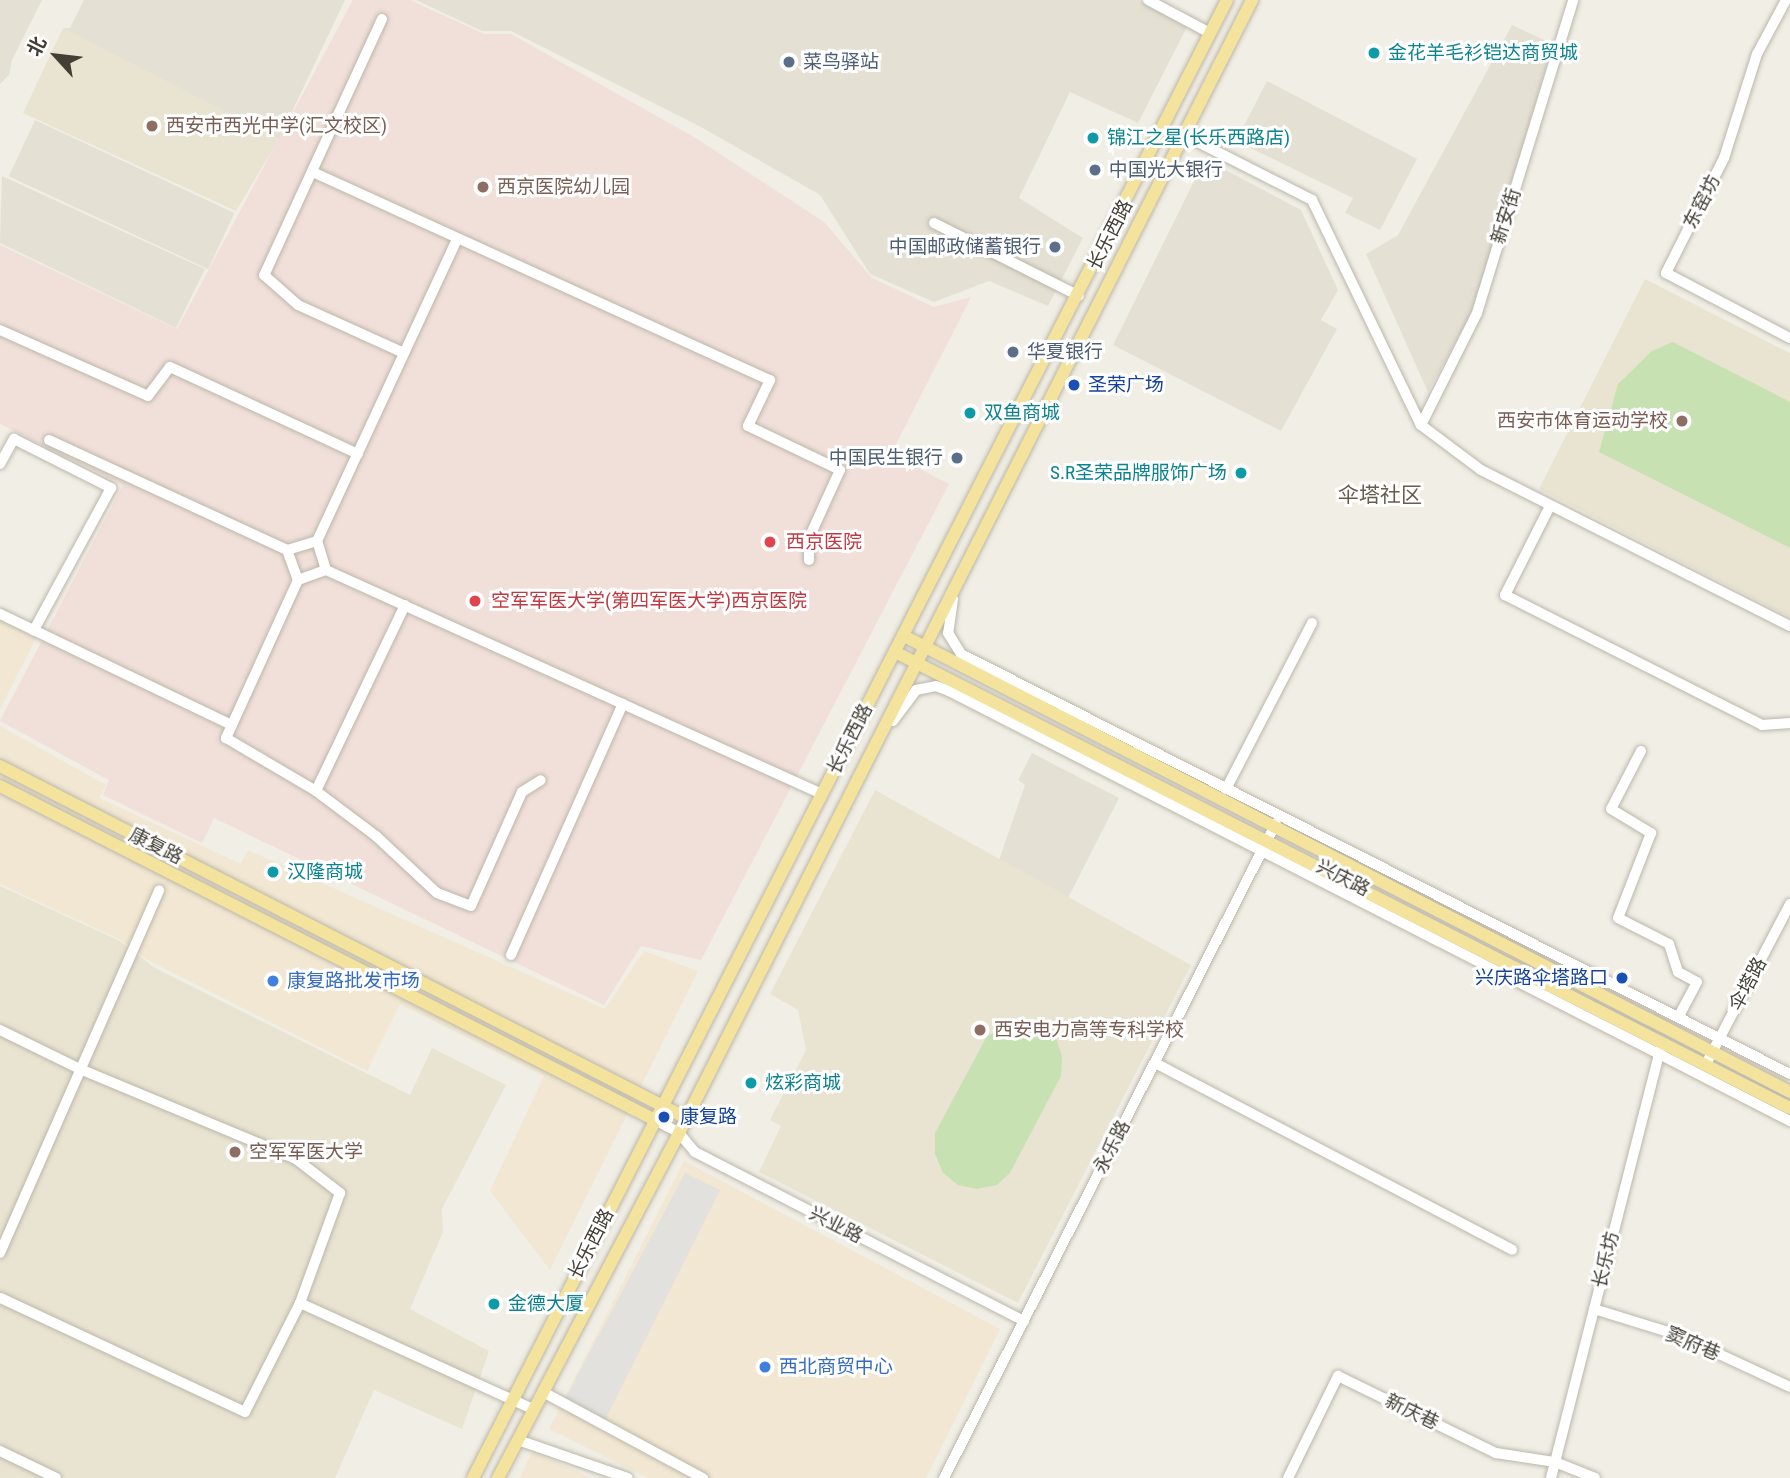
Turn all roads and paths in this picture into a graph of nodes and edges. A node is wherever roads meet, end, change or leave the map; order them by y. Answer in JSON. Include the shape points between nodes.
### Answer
{"nodes":[{"id":1,"x":1148,"y":0,"type":"edge"},
{"id":2,"x":1227,"y":0,"type":"edge"},
{"id":3,"x":1252,"y":0,"type":"edge"},
{"id":4,"x":1573,"y":0,"type":"edge"},
{"id":5,"x":1786,"y":0,"type":"edge"},
{"id":6,"x":382,"y":19,"type":"dead end"},
{"id":7,"x":1210,"y":33,"type":"junction"},
{"id":8,"x":1182,"y":134,"type":"junction"},
{"id":9,"x":315,"y":173,"type":"junction"},
{"id":10,"x":934,"y":223,"type":"dead end"},
{"id":11,"x":457,"y":239,"type":"junction"},
{"id":12,"x":1079,"y":296,"type":"junction"},
{"id":13,"x":0,"y":330,"type":"edge"},
{"id":14,"x":1790,"y":338,"type":"edge"},
{"id":15,"x":404,"y":353,"type":"junction"},
{"id":16,"x":1421,"y":425,"type":"junction"},
{"id":17,"x":49,"y":440,"type":"dead end"},
{"id":18,"x":358,"y":454,"type":"junction"},
{"id":19,"x":0,"y":464,"type":"edge"},
{"id":20,"x":1550,"y":506,"type":"junction"},
{"id":21,"x":317,"y":541,"type":"junction"},
{"id":22,"x":287,"y":550,"type":"junction"},
{"id":23,"x":809,"y":560,"type":"dead end"},
{"id":24,"x":326,"y":570,"type":"junction"},
{"id":25,"x":298,"y":580,"type":"junction"},
{"id":26,"x":958,"y":581,"type":"junction"},
{"id":27,"x":405,"y":606,"type":"junction"},
{"id":28,"x":0,"y":614,"type":"edge"},
{"id":29,"x":1312,"y":623,"type":"dead end"},
{"id":30,"x":1790,"y":626,"type":"edge"},
{"id":31,"x":34,"y":630,"type":"junction"},
{"id":32,"x":904,"y":636,"type":"junction"},
{"id":33,"x":925,"y":647,"type":"junction"},
{"id":34,"x":895,"y":652,"type":"junction"},
{"id":35,"x":917,"y":663,"type":"junction"},
{"id":36,"x":968,"y":689,"type":"junction"},
{"id":37,"x":623,"y":704,"type":"junction"},
{"id":38,"x":986,"y":710,"type":"junction"},
{"id":39,"x":1790,"y":723,"type":"edge"},
{"id":40,"x":232,"y":725,"type":"junction"},
{"id":41,"x":874,"y":748,"type":"junction"},
{"id":42,"x":1641,"y":751,"type":"dead end"},
{"id":43,"x":0,"y":766,"type":"edge"},
{"id":44,"x":541,"y":780,"type":"dead end"},
{"id":45,"x":0,"y":786,"type":"edge"},
{"id":46,"x":1226,"y":789,"type":"junction"},
{"id":47,"x":316,"y":791,"type":"junction"},
{"id":48,"x":822,"y":794,"type":"junction"},
{"id":49,"x":1271,"y":833,"type":"junction"},
{"id":50,"x":159,"y":890,"type":"dead end"},
{"id":51,"x":1790,"y":904,"type":"edge"},
{"id":52,"x":511,"y":955,"type":"dead end"},
{"id":53,"x":1678,"y":1017,"type":"junction"},
{"id":54,"x":0,"y":1030,"type":"edge"},
{"id":55,"x":1720,"y":1039,"type":"junction"},
{"id":56,"x":1661,"y":1048,"type":"junction"},
{"id":57,"x":1709,"y":1058,"type":"junction"},
{"id":58,"x":1155,"y":1063,"type":"junction"},
{"id":59,"x":80,"y":1069,"type":"junction"},
{"id":60,"x":1790,"y":1074,"type":"edge"},
{"id":61,"x":1790,"y":1092,"type":"edge"},
{"id":62,"x":663,"y":1105,"type":"junction"},
{"id":63,"x":1790,"y":1108,"type":"edge"},
{"id":64,"x":686,"y":1118,"type":"junction"},
{"id":65,"x":655,"y":1120,"type":"junction"},
{"id":66,"x":1790,"y":1121,"type":"edge"},
{"id":67,"x":679,"y":1133,"type":"junction"},
{"id":68,"x":1512,"y":1250,"type":"dead end"},
{"id":69,"x":0,"y":1253,"type":"edge"},
{"id":70,"x":0,"y":1298,"type":"edge"},
{"id":71,"x":300,"y":1303,"type":"junction"},
{"id":72,"x":1594,"y":1308,"type":"junction"},
{"id":73,"x":1024,"y":1321,"type":"junction"},
{"id":74,"x":1790,"y":1387,"type":"edge"},
{"id":75,"x":543,"y":1392,"type":"junction"},
{"id":76,"x":512,"y":1399,"type":"junction"},
{"id":77,"x":533,"y":1409,"type":"junction"},
{"id":78,"x":518,"y":1440,"type":"junction"},
{"id":79,"x":0,"y":1451,"type":"edge"},
{"id":80,"x":1555,"y":1462,"type":"junction"},
{"id":81,"x":56,"y":1478,"type":"edge"},
{"id":82,"x":473,"y":1478,"type":"edge"},
{"id":83,"x":498,"y":1478,"type":"edge"},
{"id":84,"x":628,"y":1478,"type":"edge"},
{"id":85,"x":703,"y":1478,"type":"edge"},
{"id":86,"x":944,"y":1478,"type":"edge"},
{"id":87,"x":1288,"y":1478,"type":"edge"},
{"id":88,"x":1551,"y":1478,"type":"edge"},
{"id":89,"x":1595,"y":1478,"type":"edge"}],
"edges":[{"from":1,"to":7,"type":"street"},
{"from":2,"to":7,"type":"main road","name":"长乐西路"},
{"from":3,"to":8,"type":"main road","name":"长乐西路"},
{"from":4,"to":16,"type":"street","name":"新安街","via":[[1477,313]]},
{"from":5,"to":14,"type":"street","name":"东窑坊","via":[[1757,54],[1724,158],[1666,273]]},
{"from":6,"to":9,"type":"street"},
{"from":7,"to":12,"type":"main road","name":"长乐西路"},
{"from":8,"to":16,"type":"street","via":[[1312,200]]},
{"from":8,"to":26,"type":"main road","name":"长乐西路"},
{"from":9,"to":11,"type":"street"},
{"from":9,"to":15,"type":"street","via":[[264,275],[298,305]]},
{"from":10,"to":12,"type":"street"},
{"from":11,"to":15,"type":"street"},
{"from":11,"to":23,"type":"street","via":[[770,380],[748,426],[840,470],[808,538]]},
{"from":12,"to":32,"type":"main road","name":"长乐西路"},
{"from":13,"to":18,"type":"street","via":[[148,396],[170,368]]},
{"from":15,"to":18,"type":"street"},
{"from":16,"to":20,"type":"street","via":[[1481,470]]},
{"from":17,"to":22,"type":"street"},
{"from":18,"to":21,"type":"street"},
{"from":19,"to":31,"type":"street","via":[[13,439],[111,488]]},
{"from":20,"to":30,"type":"street"},
{"from":20,"to":39,"type":"street","via":[[1505,595],[1762,725]]},
{"from":21,"to":22,"type":"street"},
{"from":21,"to":24,"type":"street"},
{"from":22,"to":25,"type":"street"},
{"from":24,"to":25,"type":"street"},
{"from":24,"to":27,"type":"street"},
{"from":25,"to":40,"type":"street"},
{"from":26,"to":33,"type":"main road","name":"长乐西路"},
{"from":26,"to":46,"type":"street","via":[[948,620],[954,649]]},
{"from":27,"to":37,"type":"street"},
{"from":27,"to":47,"type":"street"},
{"from":28,"to":31,"type":"street"},
{"from":29,"to":46,"type":"street"},
{"from":31,"to":40,"type":"street"},
{"from":32,"to":33,"type":"main road","name":"兴庆路"},
{"from":32,"to":34,"type":"main road","name":"长乐西路"},
{"from":33,"to":35,"type":"main road","name":"长乐西路"},
{"from":33,"to":49,"type":"main road","name":"兴庆路"},
{"from":34,"to":35,"type":"main road","name":"兴庆路"},
{"from":34,"to":48,"type":"main road","name":"长乐西路"},
{"from":35,"to":36,"type":"main road","name":"兴庆路"},
{"from":35,"to":41,"type":"main road","name":"长乐西路"},
{"from":36,"to":38,"type":"main road"},
{"from":36,"to":49,"type":"main road","name":"兴庆路"},
{"from":37,"to":48,"type":"street"},
{"from":37,"to":52,"type":"street"},
{"from":38,"to":41,"type":"street","via":[[949,691],[925,687],[906,699]]},
{"from":38,"to":49,"type":"street"},
{"from":40,"to":47,"type":"street","via":[[226,738]]},
{"from":41,"to":64,"type":"main road","name":"长乐西路"},
{"from":42,"to":53,"type":"street","via":[[1611,809],[1651,833],[1618,918],[1669,944],[1678,972],[1697,982]]},
{"from":43,"to":62,"type":"main road","name":"康复路"},
{"from":44,"to":47,"type":"street","via":[[522,792],[471,905],[437,893],[376,836]]},
{"from":45,"to":65,"type":"main road","name":"康复路"},
{"from":46,"to":49,"type":"street"},
{"from":48,"to":62,"type":"main road","name":"长乐西路"},
{"from":49,"to":53,"type":"street"},
{"from":49,"to":56,"type":"main road","name":"兴庆路"},
{"from":49,"to":57,"type":"main road","name":"兴庆路"},
{"from":49,"to":58,"type":"street","name":"永乐路"},
{"from":50,"to":59,"type":"street"},
{"from":51,"to":55,"type":"street","name":"伞塔路"},
{"from":53,"to":55,"type":"street"},
{"from":54,"to":59,"type":"street"},
{"from":55,"to":57,"type":"street","name":"伞塔路"},
{"from":55,"to":60,"type":"street"},
{"from":56,"to":57,"type":"main road","name":"兴庆路"},
{"from":56,"to":66,"type":"street"},
{"from":56,"to":72,"type":"street","name":"长乐坊"},
{"from":57,"to":61,"type":"main road","name":"兴庆路"},
{"from":57,"to":63,"type":"main road","name":"兴庆路"},
{"from":58,"to":68,"type":"street"},
{"from":58,"to":73,"type":"street","name":"永乐路"},
{"from":59,"to":69,"type":"street"},
{"from":59,"to":71,"type":"street","via":[[296,1159],[340,1193]]},
{"from":62,"to":64,"type":"main road","name":"康复路"},
{"from":62,"to":65,"type":"main road","name":"长乐西路"},
{"from":64,"to":67,"type":"main road","name":"长乐西路"},
{"from":65,"to":67,"type":"street","name":"兴业路"},
{"from":65,"to":76,"type":"main road","name":"长乐西路"},
{"from":67,"to":73,"type":"street","name":"兴业路","via":[[695,1152]]},
{"from":67,"to":75,"type":"main road","name":"长乐西路"},
{"from":70,"to":71,"type":"street","via":[[245,1412]]},
{"from":71,"to":76,"type":"street"},
{"from":72,"to":74,"type":"street","name":"窦府巷","via":[[1678,1335]]},
{"from":72,"to":80,"type":"street","name":"长乐坊"},
{"from":73,"to":86,"type":"street","name":"永乐路"},
{"from":75,"to":77,"type":"main road","name":"长乐西路"},
{"from":75,"to":85,"type":"street"},
{"from":76,"to":77,"type":"street"},
{"from":76,"to":82,"type":"main road","name":"长乐西路"},
{"from":77,"to":78,"type":"main road","name":"长乐西路"},
{"from":78,"to":83,"type":"main road","name":"长乐西路"},
{"from":78,"to":84,"type":"street"},
{"from":79,"to":81,"type":"street"},
{"from":80,"to":87,"type":"street","name":"新庆巷","via":[[1496,1453],[1338,1376]]},
{"from":80,"to":88,"type":"street","name":"长乐坊"},
{"from":80,"to":89,"type":"street","name":"新庆巷"}]}
